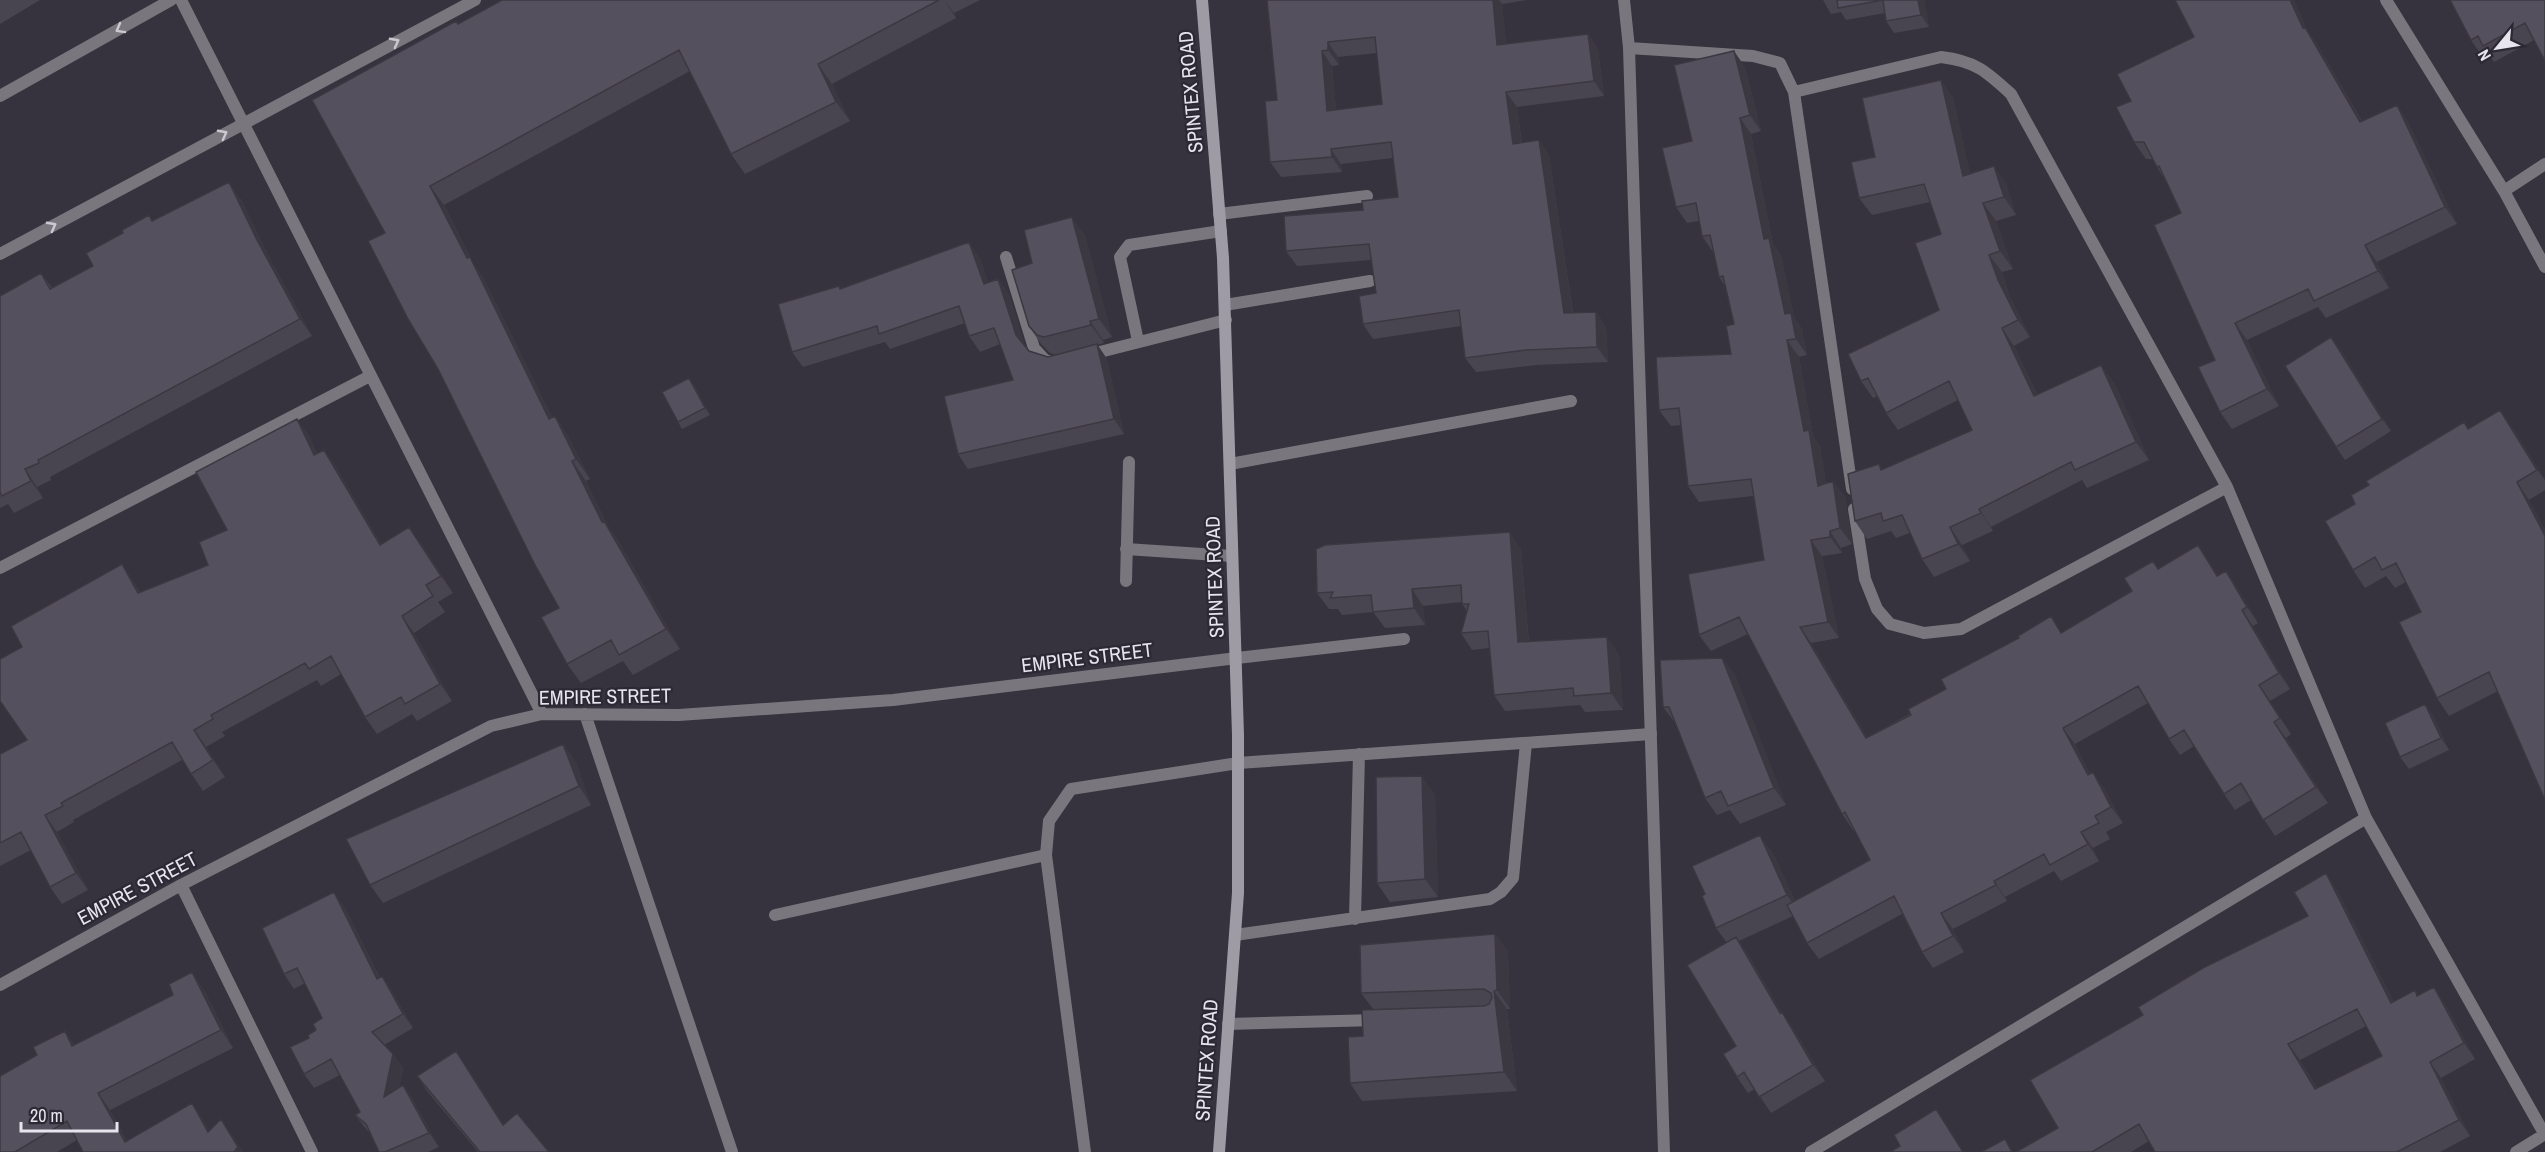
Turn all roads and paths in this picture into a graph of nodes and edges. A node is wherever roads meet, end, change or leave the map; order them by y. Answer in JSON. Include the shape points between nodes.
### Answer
{"nodes":[{"id":1,"x":171,"y":0,"type":"edge"},
{"id":2,"x":181,"y":0,"type":"edge"},
{"id":3,"x":475,"y":0,"type":"edge"},
{"id":4,"x":1202,"y":0,"type":"edge"},
{"id":5,"x":1624,"y":0,"type":"edge"},
{"id":6,"x":2386,"y":0,"type":"edge"},
{"id":7,"x":1629,"y":48,"type":"junction"},
{"id":8,"x":1794,"y":92,"type":"junction"},
{"id":9,"x":0,"y":96,"type":"edge"},
{"id":10,"x":243,"y":123,"type":"junction"},
{"id":11,"x":2545,"y":164,"type":"edge"},
{"id":12,"x":2504,"y":190,"type":"junction"},
{"id":13,"x":1367,"y":196,"type":"dead end"},
{"id":14,"x":1219,"y":214,"type":"junction"},
{"id":15,"x":1221,"y":231,"type":"junction"},
{"id":16,"x":0,"y":254,"type":"edge"},
{"id":17,"x":1006,"y":257,"type":"dead end"},
{"id":18,"x":2545,"y":267,"type":"edge"},
{"id":19,"x":1370,"y":280,"type":"edge"},
{"id":20,"x":1225,"y":305,"type":"junction"},
{"id":21,"x":1226,"y":320,"type":"junction"},
{"id":22,"x":1138,"y":341,"type":"junction"},
{"id":23,"x":370,"y":376,"type":"junction"},
{"id":24,"x":1571,"y":401,"type":"dead end"},
{"id":25,"x":1129,"y":462,"type":"dead end"},
{"id":26,"x":1230,"y":464,"type":"junction"},
{"id":27,"x":2227,"y":487,"type":"junction"},
{"id":28,"x":1126,"y":549,"type":"junction"},
{"id":29,"x":1232,"y":556,"type":"junction"},
{"id":30,"x":0,"y":568,"type":"edge"},
{"id":31,"x":1126,"y":581,"type":"dead end"},
{"id":32,"x":1404,"y":639,"type":"dead end"},
{"id":33,"x":1237,"y":658,"type":"junction"},
{"id":34,"x":542,"y":714,"type":"junction"},
{"id":35,"x":585,"y":714,"type":"junction"},
{"id":36,"x":1651,"y":734,"type":"junction"},
{"id":37,"x":1526,"y":742,"type":"junction"},
{"id":38,"x":1359,"y":754,"type":"junction"},
{"id":39,"x":1238,"y":763,"type":"junction"},
{"id":40,"x":2366,"y":818,"type":"junction"},
{"id":41,"x":1046,"y":855,"type":"junction"},
{"id":42,"x":182,"y":885,"type":"junction"},
{"id":43,"x":775,"y":915,"type":"dead end"},
{"id":44,"x":1355,"y":918,"type":"junction"},
{"id":45,"x":1235,"y":935,"type":"junction"},
{"id":46,"x":0,"y":985,"type":"edge"},
{"id":47,"x":1392,"y":1019,"type":"edge"},
{"id":48,"x":1228,"y":1024,"type":"junction"},
{"id":49,"x":2545,"y":1134,"type":"edge"},
{"id":50,"x":312,"y":1152,"type":"edge"},
{"id":51,"x":732,"y":1152,"type":"edge"},
{"id":52,"x":1085,"y":1152,"type":"edge"},
{"id":53,"x":1219,"y":1152,"type":"edge"},
{"id":54,"x":1664,"y":1152,"type":"edge"},
{"id":55,"x":1811,"y":1152,"type":"edge"},
{"id":56,"x":2516,"y":1152,"type":"edge"}],
"edges":[{"from":1,"to":9,"type":"street","one_way":true},
{"from":2,"to":10,"type":"street"},
{"from":10,"to":3,"type":"street","one_way":true},
{"from":4,"to":14,"type":"main road","name":"SPINTEX ROAD"},
{"from":5,"to":7,"type":"street"},
{"from":6,"to":12,"type":"street"},
{"from":7,"to":8,"type":"street","via":[[1753,56],[1780,63]]},
{"from":7,"to":36,"type":"street"},
{"from":8,"to":27,"type":"street","via":[[1941,57],[1964,60],[1984,69],[2011,94]]},
{"from":8,"to":27,"type":"street","via":[[1865,579],[1877,609],[1890,624],[1924,633],[1961,628]]},
{"from":16,"to":10,"type":"street","one_way":true},
{"from":10,"to":23,"type":"street"},
{"from":11,"to":12,"type":"street"},
{"from":12,"to":18,"type":"street"},
{"from":13,"to":14,"type":"street"},
{"from":14,"to":15,"type":"main road","name":"SPINTEX ROAD"},
{"from":15,"to":20,"type":"main road","name":"SPINTEX ROAD"},
{"from":15,"to":22,"type":"street","via":[[1124,250],[1120,257]]},
{"from":17,"to":22,"type":"street","via":[[1034,348],[1045,360],[1057,364]]},
{"from":19,"to":20,"type":"street"},
{"from":20,"to":21,"type":"main road","name":"SPINTEX ROAD"},
{"from":21,"to":22,"type":"street"},
{"from":21,"to":26,"type":"main road","name":"SPINTEX ROAD"},
{"from":23,"to":30,"type":"street"},
{"from":23,"to":34,"type":"street"},
{"from":24,"to":26,"type":"street"},
{"from":25,"to":28,"type":"street"},
{"from":26,"to":29,"type":"main road","name":"SPINTEX ROAD"},
{"from":27,"to":40,"type":"street"},
{"from":28,"to":29,"type":"street"},
{"from":28,"to":31,"type":"street"},
{"from":29,"to":33,"type":"main road","name":"SPINTEX ROAD"},
{"from":32,"to":33,"type":"street","name":"EMPIRE STREET"},
{"from":33,"to":35,"type":"street","name":"EMPIRE STREET","via":[[893,700],[679,715]]},
{"from":33,"to":39,"type":"main road","name":"SPINTEX ROAD"},
{"from":34,"to":35,"type":"street","name":"EMPIRE STREET"},
{"from":34,"to":42,"type":"street","name":"EMPIRE STREET","via":[[490,726]]},
{"from":35,"to":51,"type":"street"},
{"from":36,"to":37,"type":"street"},
{"from":36,"to":54,"type":"street"},
{"from":37,"to":38,"type":"street"},
{"from":37,"to":44,"type":"street","via":[[1513,878],[1501,892],[1490,899]]},
{"from":38,"to":39,"type":"street"},
{"from":38,"to":44,"type":"street"},
{"from":39,"to":41,"type":"street","via":[[1071,789],[1049,821]]},
{"from":39,"to":45,"type":"main road","name":"SPINTEX ROAD"},
{"from":40,"to":49,"type":"street"},
{"from":40,"to":55,"type":"street"},
{"from":41,"to":43,"type":"street"},
{"from":41,"to":52,"type":"street"},
{"from":42,"to":46,"type":"street","name":"EMPIRE STREET"},
{"from":42,"to":50,"type":"street"},
{"from":44,"to":45,"type":"street"},
{"from":45,"to":48,"type":"main road","name":"SPINTEX ROAD"},
{"from":47,"to":48,"type":"street"},
{"from":48,"to":53,"type":"main road","name":"SPINTEX ROAD"},
{"from":49,"to":56,"type":"street"}]}
